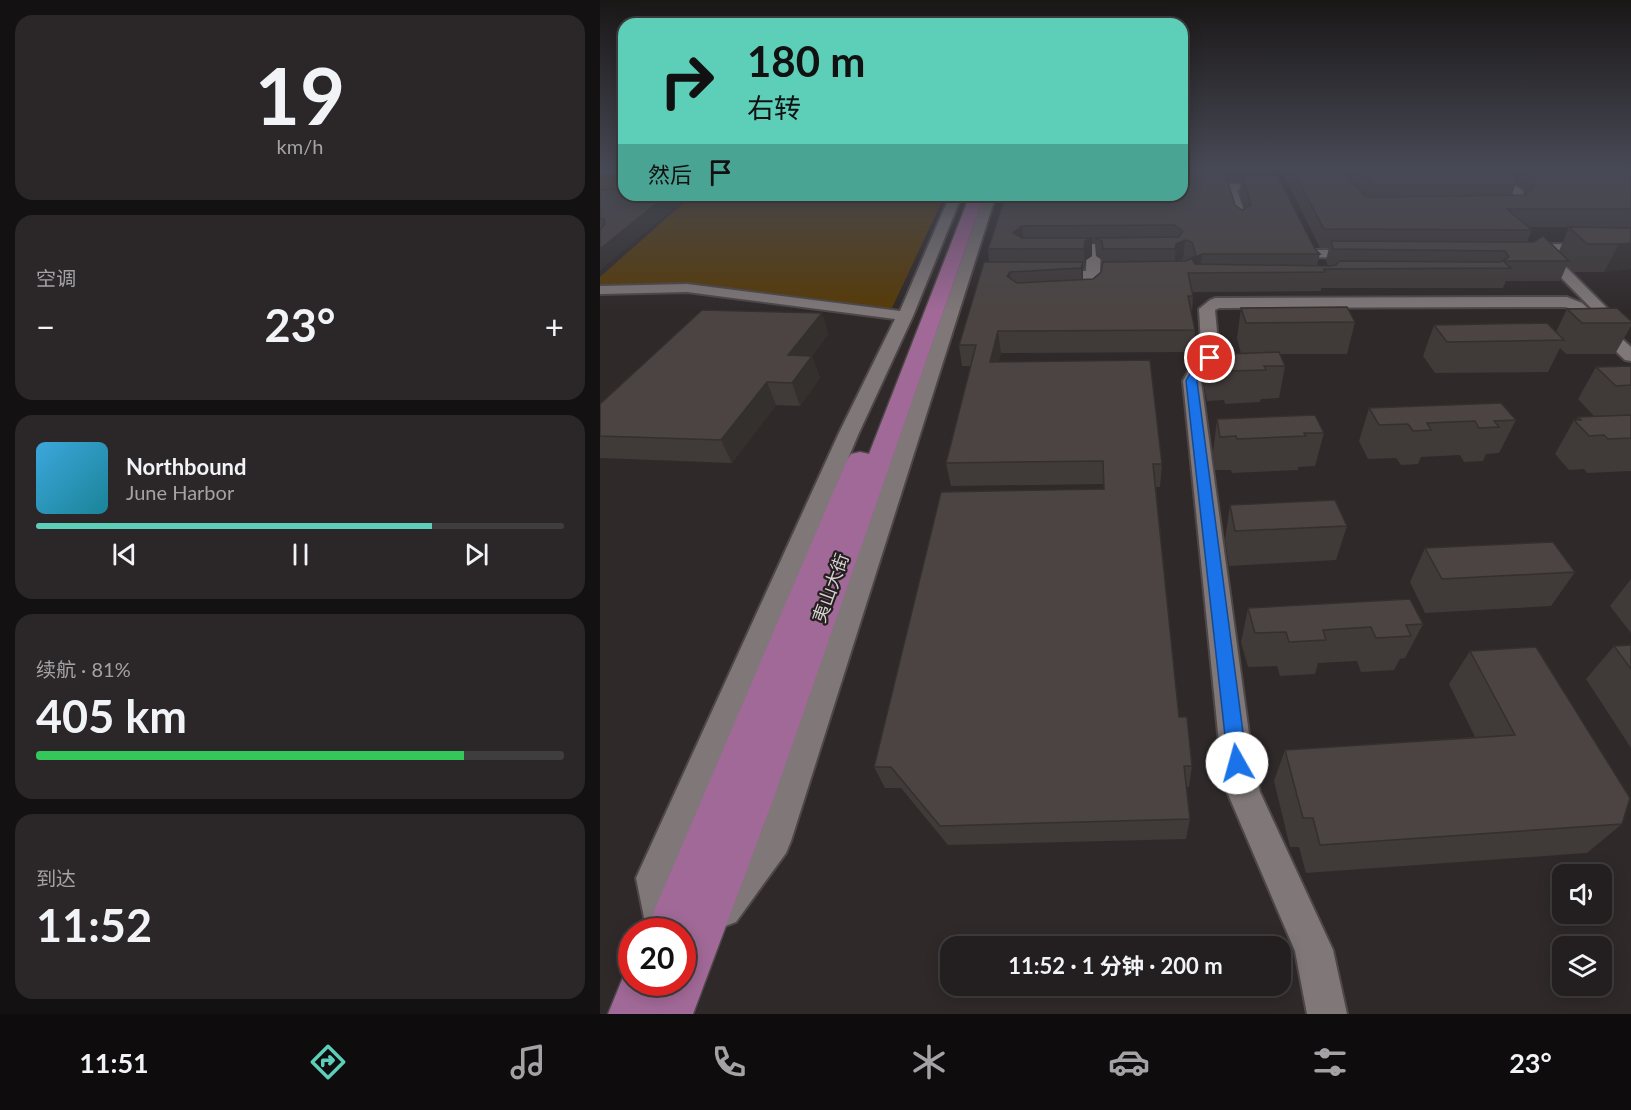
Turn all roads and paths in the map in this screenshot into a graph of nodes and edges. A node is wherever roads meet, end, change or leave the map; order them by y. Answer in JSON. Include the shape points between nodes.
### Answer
{"nodes":[{"id":1,"x":947,"y":217,"type":"edge"},
{"id":2,"x":958,"y":217,"type":"edge"},
{"id":3,"x":973,"y":217,"type":"edge"},
{"id":4,"x":982,"y":217,"type":"edge"},
{"id":5,"x":1240,"y":217,"type":"edge"},
{"id":6,"x":1241,"y":222,"type":"edge"},
{"id":7,"x":1306,"y":238,"type":"edge"},
{"id":8,"x":1094,"y":249,"type":"edge"},
{"id":9,"x":1631,"y":249,"type":"edge"},
{"id":10,"x":1373,"y":254,"type":"edge"},
{"id":11,"x":1139,"y":274,"type":"edge"},
{"id":12,"x":963,"y":275,"type":"junction"},
{"id":13,"x":1035,"y":275,"type":"edge"},
{"id":14,"x":1094,"y":275,"type":"junction"},
{"id":15,"x":600,"y":290,"type":"edge"},
{"id":16,"x":1080,"y":296,"type":"edge"},
{"id":17,"x":905,"y":316,"type":"junction"},
{"id":18,"x":1631,"y":339,"type":"edge"},
{"id":19,"x":1631,"y":356,"type":"edge"},
{"id":20,"x":663,"y":918,"type":"edge"},
{"id":21,"x":672,"y":918,"type":"edge"},
{"id":22,"x":696,"y":946,"type":"edge"},
{"id":23,"x":639,"y":996,"type":"edge"},
{"id":24,"x":676,"y":996,"type":"edge"},
{"id":25,"x":632,"y":1014,"type":"edge"},
{"id":26,"x":669,"y":1014,"type":"edge"},
{"id":27,"x":1327,"y":1014,"type":"edge"}],
"edges":[{"from":1,"to":17,"type":"street"},
{"from":2,"to":21,"type":"main road","name":"夷山大街"},
{"from":3,"to":12,"type":"main road","name":"夷山大街"},
{"from":4,"to":12,"type":"street"},
{"from":5,"to":6,"type":"street"},
{"from":7,"to":10,"type":"street","via":[[1316,259]]},
{"from":8,"to":14,"type":"street"},
{"from":9,"to":18,"type":"street","via":[[1541,250]]},
{"from":11,"to":14,"type":"street"},
{"from":12,"to":22,"type":"main road","name":"夷山大街"},
{"from":13,"to":14,"type":"street"},
{"from":14,"to":16,"type":"street","via":[[1093,290]]},
{"from":15,"to":17,"type":"street","via":[[687,288]]},
{"from":17,"to":20,"type":"street","via":[[654,878]]},
{"from":19,"to":27,"type":"street","via":[[1577,306],[1567,302],[1215,303],[1207,309],[1211,364],[1197,370],[1192,381],[1237,763],[1244,794],[1314,950]]},
{"from":23,"to":25,"type":"main road"},
{"from":24,"to":26,"type":"main road","name":"夷山大街"}]}
